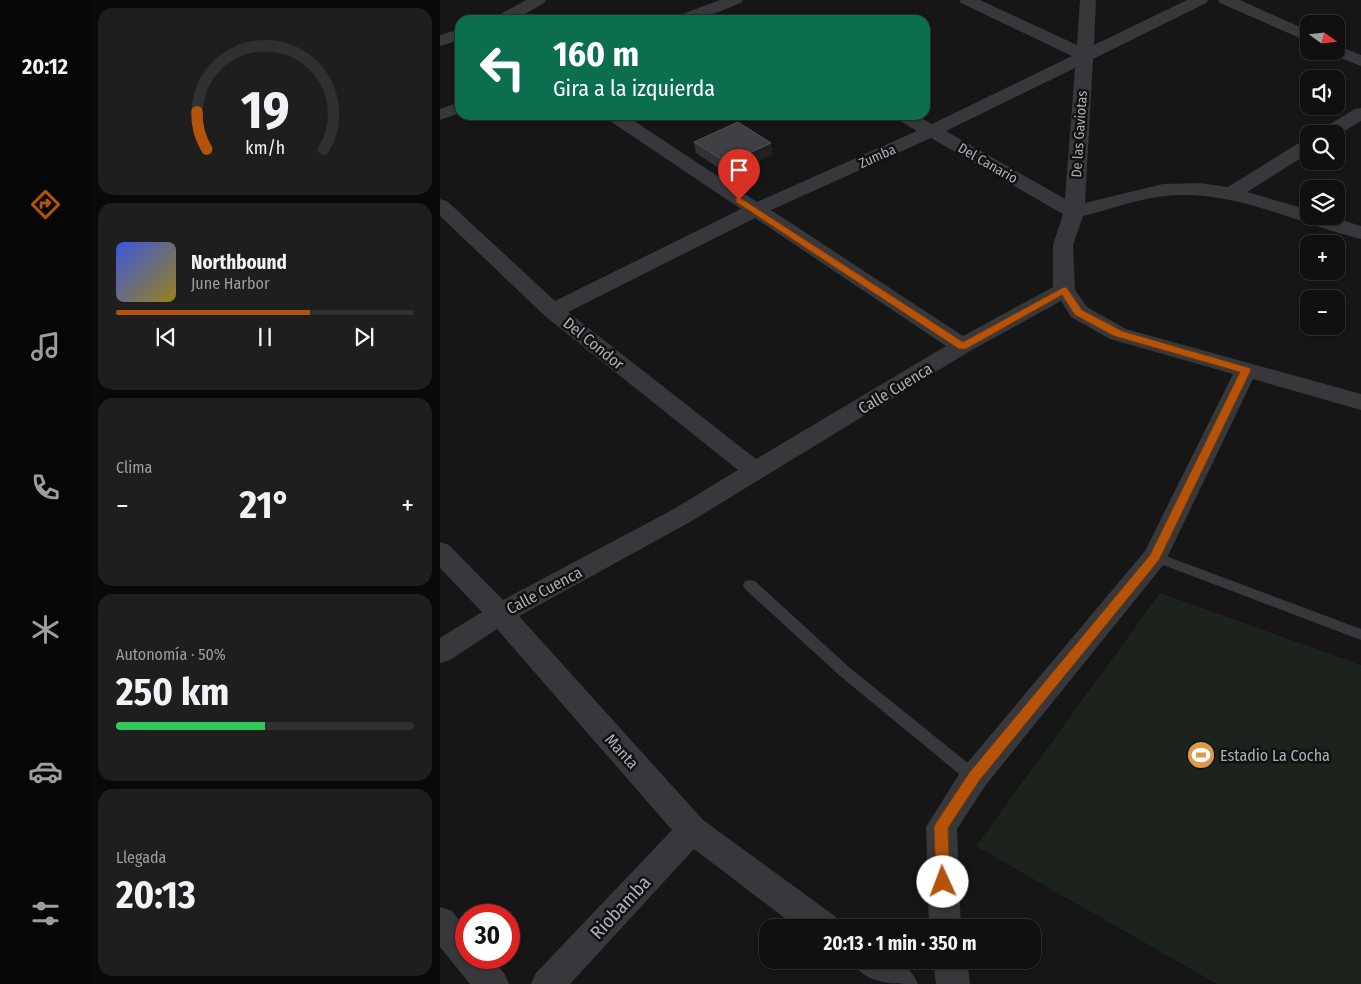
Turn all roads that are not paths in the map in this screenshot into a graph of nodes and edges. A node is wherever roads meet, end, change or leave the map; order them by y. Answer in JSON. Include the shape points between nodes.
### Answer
{"nodes":[{"id":1,"x":538,"y":0,"type":"edge"},
{"id":2,"x":735,"y":0,"type":"edge"},
{"id":3,"x":967,"y":0,"type":"edge"},
{"id":4,"x":1088,"y":0,"type":"edge"},
{"id":5,"x":1200,"y":0,"type":"edge"},
{"id":6,"x":1226,"y":0,"type":"edge"},
{"id":7,"x":709,"y":10,"type":"junction"},
{"id":8,"x":512,"y":15,"type":"edge"},
{"id":9,"x":696,"y":15,"type":"edge"},
{"id":10,"x":718,"y":15,"type":"edge"},
{"id":11,"x":440,"y":27,"type":"edge"},
{"id":12,"x":455,"y":33,"type":"edge"},
{"id":13,"x":1300,"y":34,"type":"edge"},
{"id":14,"x":455,"y":36,"type":"edge"},
{"id":15,"x":440,"y":41,"type":"edge"},
{"id":16,"x":1345,"y":54,"type":"edge"},
{"id":17,"x":1085,"y":55,"type":"junction"},
{"id":18,"x":1361,"y":61,"type":"edge"},
{"id":19,"x":455,"y":109,"type":"edge"},
{"id":20,"x":1361,"y":113,"type":"edge"},
{"id":21,"x":440,"y":115,"type":"edge"},
{"id":22,"x":620,"y":120,"type":"edge"},
{"id":23,"x":912,"y":120,"type":"edge"},
{"id":24,"x":1342,"y":125,"type":"edge"},
{"id":25,"x":932,"y":131,"type":"junction"},
{"id":26,"x":1300,"y":151,"type":"edge"},
{"id":27,"x":1231,"y":193,"type":"junction"},
{"id":28,"x":440,"y":205,"type":"edge"},
{"id":29,"x":755,"y":210,"type":"junction"},
{"id":30,"x":1074,"y":212,"type":"junction"},
{"id":31,"x":1361,"y":233,"type":"edge"},
{"id":32,"x":1064,"y":290,"type":"junction"},
{"id":33,"x":553,"y":311,"type":"junction"},
{"id":34,"x":962,"y":346,"type":"junction"},
{"id":35,"x":1246,"y":370,"type":"junction"},
{"id":36,"x":1361,"y":402,"type":"edge"},
{"id":37,"x":756,"y":472,"type":"junction"},
{"id":38,"x":440,"y":552,"type":"edge"},
{"id":39,"x":1155,"y":557,"type":"junction"},
{"id":40,"x":750,"y":585,"type":"dead end"},
{"id":41,"x":500,"y":614,"type":"junction"},
{"id":42,"x":1361,"y":635,"type":"edge"},
{"id":43,"x":440,"y":652,"type":"edge"},
{"id":44,"x":974,"y":777,"type":"junction"},
{"id":45,"x":692,"y":830,"type":"junction"},
{"id":46,"x":812,"y":919,"type":"edge"},
{"id":47,"x":945,"y":919,"type":"edge"},
{"id":48,"x":441,"y":925,"type":"edge"},
{"id":49,"x":455,"y":941,"type":"edge"},
{"id":50,"x":479,"y":969,"type":"edge"},
{"id":51,"x":880,"y":969,"type":"edge"},
{"id":52,"x":951,"y":969,"type":"edge"},
{"id":53,"x":492,"y":984,"type":"edge"},
{"id":54,"x":548,"y":984,"type":"edge"},
{"id":55,"x":900,"y":984,"type":"edge"},
{"id":56,"x":953,"y":984,"type":"edge"}],
"edges":[{"from":1,"to":8,"type":"street"},
{"from":2,"to":7,"type":"street"},
{"from":3,"to":17,"type":"street"},
{"from":4,"to":17,"type":"street","name":"De las Gaviotas"},
{"from":5,"to":17,"type":"street","name":"Zumba"},
{"from":6,"to":13,"type":"street"},
{"from":7,"to":9,"type":"street"},
{"from":7,"to":10,"type":"street"},
{"from":11,"to":12,"type":"street"},
{"from":14,"to":15,"type":"street"},
{"from":16,"to":18,"type":"street"},
{"from":17,"to":25,"type":"street","name":"Zumba"},
{"from":17,"to":30,"type":"street","name":"De las Gaviotas"},
{"from":19,"to":21,"type":"street"},
{"from":20,"to":24,"type":"street"},
{"from":22,"to":29,"type":"street"},
{"from":23,"to":25,"type":"street","name":"Del Canario"},
{"from":25,"to":29,"type":"street","name":"Zumba"},
{"from":25,"to":30,"type":"street","name":"Del Canario"},
{"from":26,"to":27,"type":"street"},
{"from":27,"to":30,"type":"street","via":[[1199,189],[1163,190]]},
{"from":27,"to":31,"type":"street"},
{"from":28,"to":33,"type":"street","name":"Del Condor"},
{"from":29,"to":33,"type":"street","name":"Zumba"},
{"from":29,"to":34,"type":"street"},
{"from":30,"to":32,"type":"street","via":[[1063,245]]},
{"from":32,"to":34,"type":"street","name":"Calle Cuenca"},
{"from":32,"to":35,"type":"street","via":[[1079,312],[1118,334]]},
{"from":33,"to":37,"type":"street","name":"Del Condor"},
{"from":34,"to":37,"type":"street","name":"Calle Cuenca"},
{"from":35,"to":36,"type":"street"},
{"from":35,"to":39,"type":"street"},
{"from":37,"to":41,"type":"street","name":"Calle Cuenca"},
{"from":38,"to":41,"type":"street","name":"Manta"},
{"from":39,"to":42,"type":"lane"},
{"from":39,"to":44,"type":"street"},
{"from":40,"to":44,"type":"lane","via":[[845,672]]},
{"from":41,"to":43,"type":"street","name":"Calle Cuenca"},
{"from":41,"to":45,"type":"street","name":"Manta"},
{"from":44,"to":47,"type":"street","via":[[941,827]]},
{"from":45,"to":46,"type":"street","name":"Manta"},
{"from":45,"to":54,"type":"street","name":"Riobamba"},
{"from":48,"to":49,"type":"street"},
{"from":50,"to":53,"type":"street"},
{"from":51,"to":55,"type":"street"},
{"from":52,"to":56,"type":"street"}]}
